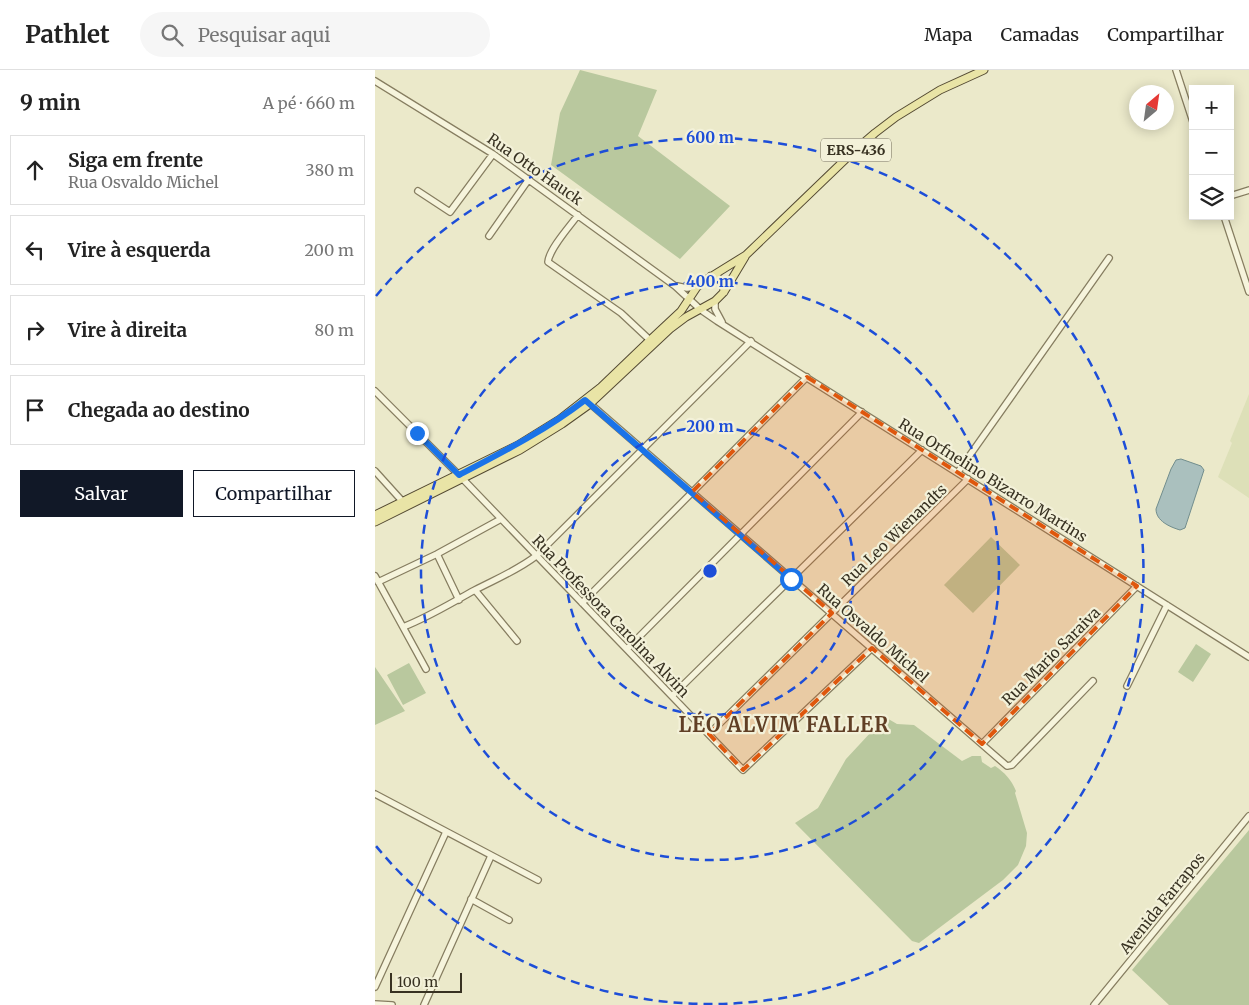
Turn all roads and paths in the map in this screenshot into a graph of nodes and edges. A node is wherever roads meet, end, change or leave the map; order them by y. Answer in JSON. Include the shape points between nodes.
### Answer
{"nodes":[{"id":1,"x":985,"y":70,"type":"edge"},
{"id":2,"x":1176,"y":70,"type":"edge"},
{"id":3,"x":375,"y":81,"type":"edge"},
{"id":4,"x":1189,"y":110,"type":"edge"},
{"id":5,"x":493,"y":154,"type":"junction"},
{"id":6,"x":529,"y":179,"type":"junction"},
{"id":7,"x":1249,"y":190,"type":"edge"},
{"id":8,"x":418,"y":191,"type":"dead end"},
{"id":9,"x":1234,"y":195,"type":"edge"},
{"id":10,"x":578,"y":215,"type":"junction"},
{"id":11,"x":1225,"y":220,"type":"edge"},
{"id":12,"x":489,"y":236,"type":"dead end"},
{"id":13,"x":746,"y":255,"type":"junction"},
{"id":14,"x":1109,"y":258,"type":"dead end"},
{"id":15,"x":711,"y":276,"type":"junction"},
{"id":16,"x":675,"y":286,"type":"junction"},
{"id":17,"x":697,"y":287,"type":"junction"},
{"id":18,"x":724,"y":292,"type":"junction"},
{"id":19,"x":1249,"y":292,"type":"edge"},
{"id":20,"x":691,"y":299,"type":"junction"},
{"id":21,"x":715,"y":301,"type":"junction"},
{"id":22,"x":701,"y":310,"type":"junction"},
{"id":23,"x":723,"y":324,"type":"junction"},
{"id":24,"x":652,"y":342,"type":"junction"},
{"id":25,"x":751,"y":342,"type":"junction"},
{"id":26,"x":807,"y":377,"type":"junction"},
{"id":27,"x":375,"y":391,"type":"edge"},
{"id":28,"x":588,"y":402,"type":"junction"},
{"id":29,"x":862,"y":412,"type":"junction"},
{"id":30,"x":643,"y":450,"type":"junction"},
{"id":31,"x":922,"y":450,"type":"junction"},
{"id":32,"x":375,"y":471,"type":"edge"},
{"id":33,"x":958,"y":472,"type":"junction"},
{"id":34,"x":461,"y":477,"type":"junction"},
{"id":35,"x":968,"y":479,"type":"junction"},
{"id":36,"x":692,"y":492,"type":"junction"},
{"id":37,"x":403,"y":502,"type":"junction"},
{"id":38,"x":375,"y":515,"type":"edge"},
{"id":39,"x":501,"y":519,"type":"junction"},
{"id":40,"x":375,"y":522,"type":"edge"},
{"id":41,"x":741,"y":534,"type":"junction"},
{"id":42,"x":437,"y":554,"type":"junction"},
{"id":43,"x":536,"y":556,"type":"junction"},
{"id":44,"x":377,"y":579,"type":"edge"},
{"id":45,"x":791,"y":579,"type":"junction"},
{"id":46,"x":1137,"y":586,"type":"junction"},
{"id":47,"x":475,"y":590,"type":"junction"},
{"id":48,"x":459,"y":600,"type":"junction"},
{"id":49,"x":582,"y":603,"type":"junction"},
{"id":50,"x":1167,"y":605,"type":"junction"},
{"id":51,"x":832,"y":613,"type":"junction"},
{"id":52,"x":403,"y":627,"type":"junction"},
{"id":53,"x":517,"y":641,"type":"dead end"},
{"id":54,"x":872,"y":648,"type":"junction"},
{"id":55,"x":627,"y":649,"type":"junction"},
{"id":56,"x":1249,"y":657,"type":"edge"},
{"id":57,"x":426,"y":669,"type":"dead end"},
{"id":58,"x":1093,"y":681,"type":"dead end"},
{"id":59,"x":1127,"y":686,"type":"dead end"},
{"id":60,"x":672,"y":696,"type":"junction"},
{"id":61,"x":709,"y":734,"type":"junction"},
{"id":62,"x":982,"y":744,"type":"junction"},
{"id":63,"x":375,"y":794,"type":"edge"},
{"id":64,"x":1249,"y":816,"type":"edge"},
{"id":65,"x":446,"y":832,"type":"junction"},
{"id":66,"x":491,"y":856,"type":"junction"},
{"id":67,"x":538,"y":880,"type":"dead end"},
{"id":68,"x":471,"y":899,"type":"junction"},
{"id":69,"x":509,"y":920,"type":"dead end"},
{"id":70,"x":375,"y":987,"type":"edge"},
{"id":71,"x":375,"y":1004,"type":"edge"},
{"id":72,"x":392,"y":1005,"type":"edge"},
{"id":73,"x":424,"y":1005,"type":"edge"},
{"id":74,"x":1094,"y":1005,"type":"edge"}],
"edges":[{"from":1,"to":13,"type":"main road","number":"ERS-436","via":[[940,90],[875,133]]},
{"from":2,"to":4,"type":"street"},
{"from":3,"to":5,"type":"street","name":"Rua Otto Hauck"},
{"from":5,"to":6,"type":"street","name":"Rua Otto Hauck"},
{"from":5,"to":8,"type":"street","via":[[450,212]]},
{"from":6,"to":10,"type":"street","name":"Rua Otto Hauck"},
{"from":6,"to":12,"type":"street"},
{"from":7,"to":9,"type":"street"},
{"from":10,"to":16,"type":"street","name":"Rua Otto Hauck"},
{"from":10,"to":24,"type":"street","via":[[552,250],[549,263],[621,313]]},
{"from":11,"to":19,"type":"street"},
{"from":13,"to":15,"type":"main road","number":"ERS-436"},
{"from":13,"to":18,"type":"main road","number":"ERS-436"},
{"from":14,"to":33,"type":"street"},
{"from":15,"to":17,"type":"main road","number":"ERS-436"},
{"from":15,"to":18,"type":"main road","via":[[723,282]]},
{"from":16,"to":17,"type":"street"},
{"from":16,"to":20,"type":"street","name":"Rua Orfnelino Bizarro Martins"},
{"from":17,"to":20,"type":"main road","number":"ERS-436"},
{"from":18,"to":21,"type":"main road","number":"ERS-436"},
{"from":20,"to":22,"type":"street","name":"Rua Orfnelino Bizarro Martins"},
{"from":20,"to":24,"type":"main road","number":"ERS-436"},
{"from":21,"to":22,"type":"main road","number":"ERS-436"},
{"from":21,"to":23,"type":"street","via":[[715,309]]},
{"from":22,"to":23,"type":"street","name":"Rua Orfnelino Bizarro Martins"},
{"from":22,"to":24,"type":"main road","number":"ERS-436","via":[[686,316]]},
{"from":23,"to":25,"type":"street","name":"Rua Orfnelino Bizarro Martins"},
{"from":24,"to":28,"type":"main road","number":"ERS-436"},
{"from":25,"to":26,"type":"street","name":"Rua Orfnelino Bizarro Martins"},
{"from":25,"to":30,"type":"street"},
{"from":26,"to":29,"type":"street","name":"Rua Orfnelino Bizarro Martins"},
{"from":26,"to":36,"type":"street"},
{"from":27,"to":34,"type":"street","name":"Rua Professora Carolina Alvim"},
{"from":28,"to":30,"type":"street","name":"Rua Osvaldo Michel"},
{"from":28,"to":34,"type":"main road","number":"ERS-436","via":[[562,424],[520,450]]},
{"from":29,"to":31,"type":"street","name":"Rua Orfnelino Bizarro Martins"},
{"from":29,"to":41,"type":"street"},
{"from":30,"to":36,"type":"street","name":"Rua Osvaldo Michel"},
{"from":30,"to":43,"type":"street"},
{"from":31,"to":33,"type":"street","name":"Rua Orfnelino Bizarro Martins"},
{"from":31,"to":45,"type":"street"},
{"from":32,"to":37,"type":"street"},
{"from":33,"to":35,"type":"street","name":"Rua Orfnelino Bizarro Martins"},
{"from":34,"to":37,"type":"main road","number":"ERS-436"},
{"from":34,"to":39,"type":"street","name":"Rua Professora Carolina Alvim"},
{"from":34,"to":40,"type":"main road","number":"ERS-436"},
{"from":35,"to":46,"type":"street","name":"Rua Orfnelino Bizarro Martins"},
{"from":35,"to":51,"type":"street","name":"Rua Leo Wienandts"},
{"from":36,"to":41,"type":"street","name":"Rua Osvaldo Michel"},
{"from":36,"to":49,"type":"street"},
{"from":37,"to":38,"type":"main road","number":"ERS-436"},
{"from":39,"to":42,"type":"street"},
{"from":39,"to":43,"type":"street","name":"Rua Professora Carolina Alvim"},
{"from":41,"to":45,"type":"street","name":"Rua Osvaldo Michel"},
{"from":41,"to":55,"type":"street"},
{"from":42,"to":44,"type":"street"},
{"from":42,"to":48,"type":"street"},
{"from":43,"to":47,"type":"street"},
{"from":43,"to":49,"type":"street","name":"Rua Professora Carolina Alvim"},
{"from":44,"to":52,"type":"street"},
{"from":45,"to":51,"type":"street","name":"Rua Osvaldo Michel"},
{"from":45,"to":60,"type":"street"},
{"from":46,"to":50,"type":"street","name":"Rua Orfnelino Bizarro Martins"},
{"from":46,"to":62,"type":"street","name":"Rua Mario Saraiva"},
{"from":47,"to":48,"type":"street"},
{"from":47,"to":53,"type":"street"},
{"from":48,"to":52,"type":"street"},
{"from":49,"to":55,"type":"street","name":"Rua Professora Carolina Alvim"},
{"from":50,"to":56,"type":"street","name":"Rua Orfnelino Bizarro Martins"},
{"from":50,"to":59,"type":"street"},
{"from":51,"to":54,"type":"street","name":"Rua Osvaldo Michel"},
{"from":51,"to":61,"type":"street","name":"Rua Leo Wienandts"},
{"from":52,"to":57,"type":"street"},
{"from":54,"to":61,"type":"street","name":"Rua Professora Carolina Alvim","via":[[743,770]]},
{"from":54,"to":62,"type":"street","name":"Rua Osvaldo Michel"},
{"from":55,"to":60,"type":"street","name":"Rua Professora Carolina Alvim"},
{"from":58,"to":62,"type":"street","name":"Rua Osvaldo Michel","via":[[1009,767]]},
{"from":60,"to":61,"type":"street","name":"Rua Professora Carolina Alvim"},
{"from":63,"to":65,"type":"street"},
{"from":64,"to":74,"type":"street","name":"Avenida Farrapos"},
{"from":65,"to":66,"type":"street"},
{"from":65,"to":70,"type":"street"},
{"from":66,"to":67,"type":"street"},
{"from":66,"to":68,"type":"street"},
{"from":68,"to":69,"type":"street"},
{"from":68,"to":73,"type":"street"},
{"from":71,"to":72,"type":"street"}]}
